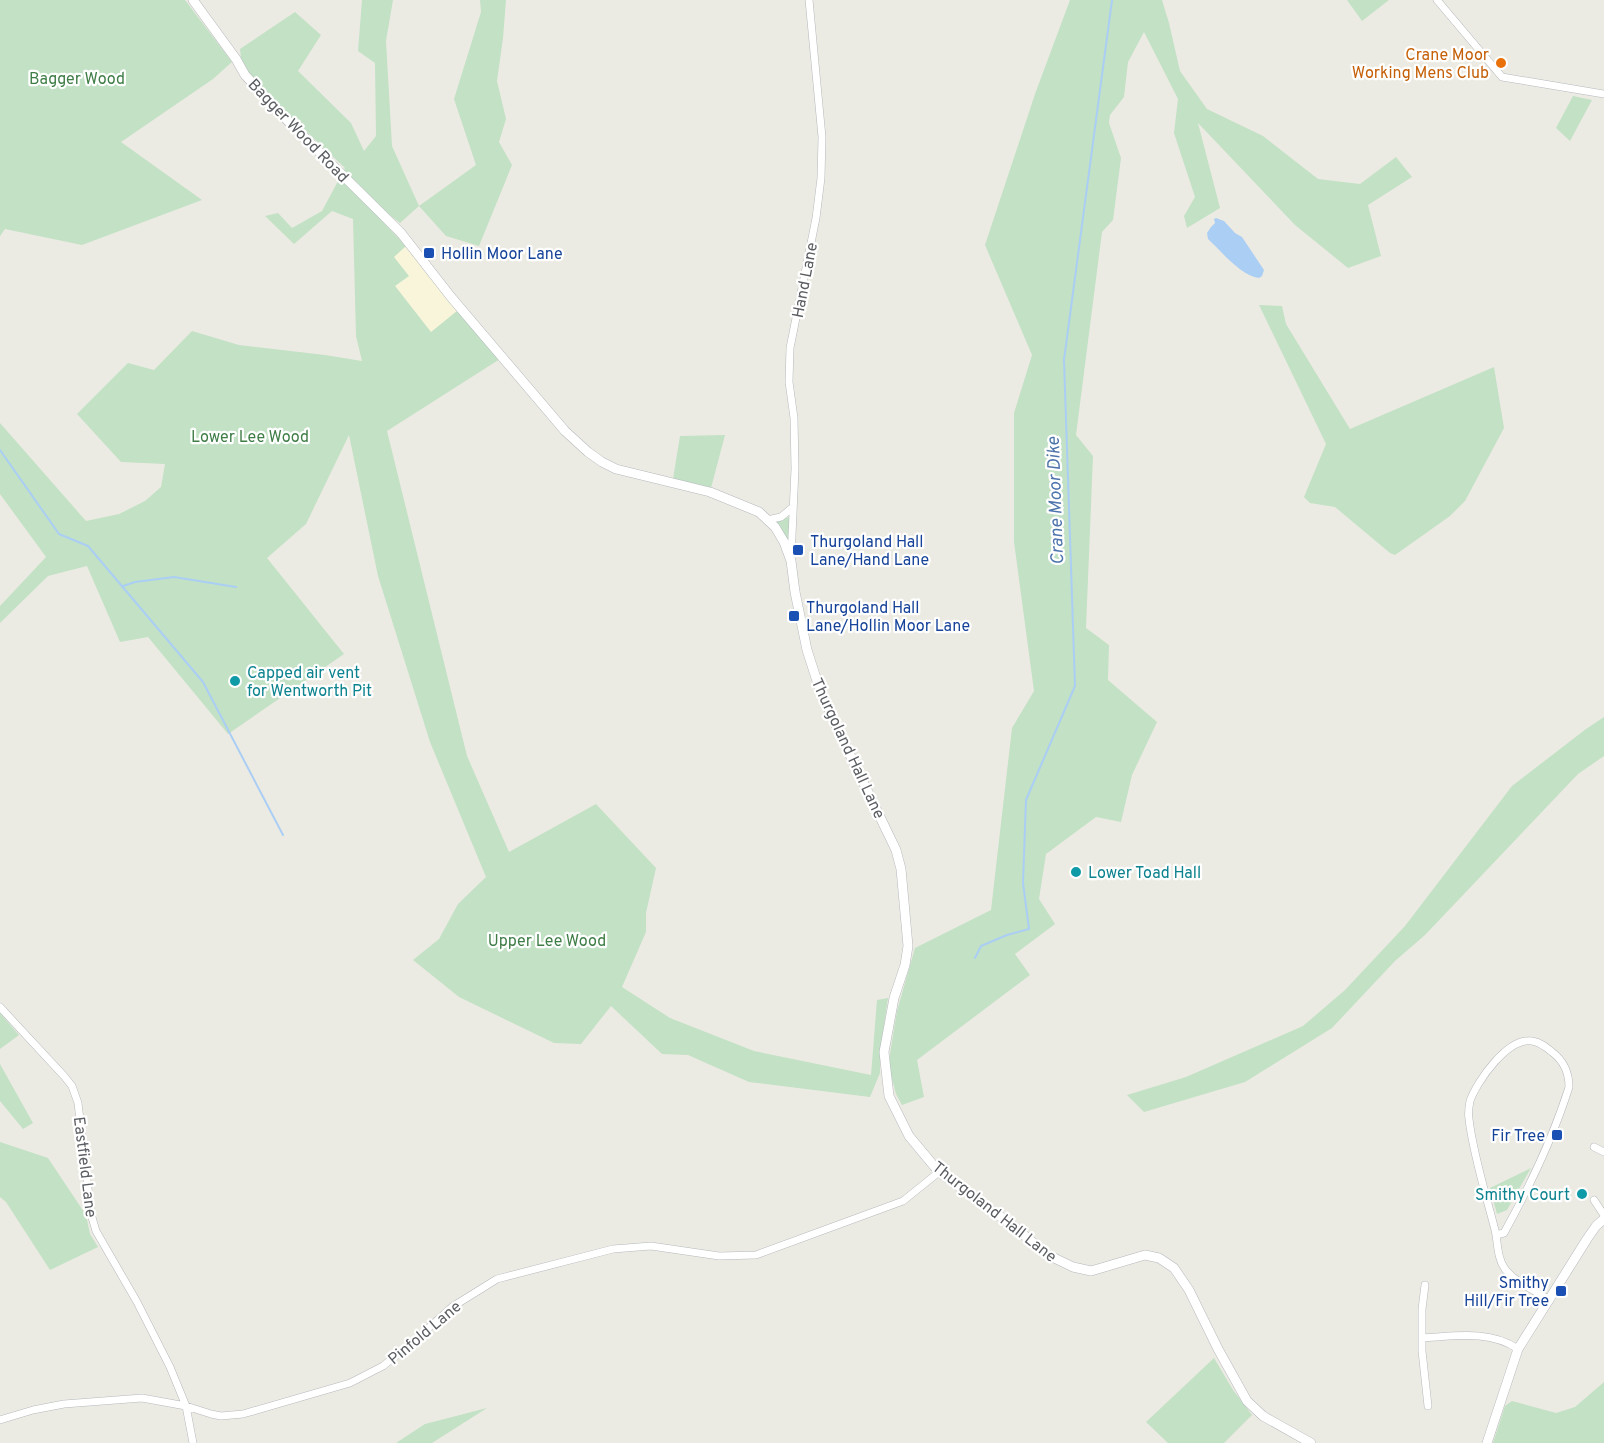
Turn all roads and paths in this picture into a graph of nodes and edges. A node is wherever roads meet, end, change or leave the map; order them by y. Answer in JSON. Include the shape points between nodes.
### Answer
{"nodes":[{"id":1,"x":193,"y":0,"type":"edge"},
{"id":2,"x":809,"y":0,"type":"edge"},
{"id":3,"x":1437,"y":0,"type":"edge"},
{"id":4,"x":1604,"y":94,"type":"edge"},
{"id":5,"x":793,"y":507,"type":"junction"},
{"id":6,"x":767,"y":520,"type":"junction"},
{"id":7,"x":791,"y":561,"type":"junction"},
{"id":8,"x":0,"y":1007,"type":"edge"},
{"id":9,"x":1594,"y":1147,"type":"dead end"},
{"id":10,"x":1604,"y":1152,"type":"edge"},
{"id":11,"x":939,"y":1172,"type":"junction"},
{"id":12,"x":1594,"y":1200,"type":"dead end"},
{"id":13,"x":1604,"y":1215,"type":"edge"},
{"id":14,"x":1601,"y":1222,"type":"edge"},
{"id":15,"x":1496,"y":1235,"type":"junction"},
{"id":16,"x":1425,"y":1285,"type":"dead end"},
{"id":17,"x":1551,"y":1300,"type":"junction"},
{"id":18,"x":1423,"y":1338,"type":"junction"},
{"id":19,"x":1518,"y":1349,"type":"junction"},
{"id":20,"x":186,"y":1406,"type":"junction"},
{"id":21,"x":1428,"y":1406,"type":"dead end"},
{"id":22,"x":0,"y":1420,"type":"edge"},
{"id":23,"x":193,"y":1443,"type":"edge"},
{"id":24,"x":1311,"y":1443,"type":"edge"},
{"id":25,"x":1487,"y":1443,"type":"edge"}],
"edges":[{"from":1,"to":6,"type":"street","name":"Bagger Wood Road","via":[[245,75],[401,233],[451,297],[588,452],[616,469],[710,492],[759,512]]},
{"from":2,"to":5,"type":"street","name":"Hand Lane","via":[[822,137],[821,178],[790,348],[795,437]]},
{"from":3,"to":4,"type":"street","via":[[1502,77]]},
{"from":5,"to":6,"type":"street","via":[[781,517]]},
{"from":5,"to":7,"type":"street","name":"Hand Lane"},
{"from":6,"to":7,"type":"street","via":[[784,542]]},
{"from":7,"to":11,"type":"street","name":"Thurgoland Hall Lane","via":[[807,650],[818,684],[896,850],[901,869],[908,946],[884,1052],[888,1090],[909,1136]]},
{"from":8,"to":20,"type":"street","name":"Eastfield Lane","via":[[72,1086],[78,1103],[96,1231],[137,1302]]},
{"from":9,"to":10,"type":"street"},
{"from":11,"to":20,"type":"street","name":"Pinfold Lane","via":[[903,1201],[756,1254],[718,1256],[651,1246],[613,1249],[497,1279],[452,1306],[384,1366],[350,1383],[243,1414],[221,1416]]},
{"from":11,"to":24,"type":"street","name":"Thurgoland Hall Lane","via":[[1048,1255],[1073,1267],[1091,1270],[1146,1256],[1159,1258],[1174,1268],[1247,1401],[1263,1416]]},
{"from":12,"to":13,"type":"street"},
{"from":14,"to":17,"type":"street"},
{"from":15,"to":15,"type":"street","via":[[1471,1135],[1470,1101],[1507,1049],[1530,1040],[1541,1043],[1564,1064],[1569,1087],[1536,1172],[1504,1233]]},
{"from":15,"to":17,"type":"street","via":[[1505,1269]]},
{"from":16,"to":18,"type":"street"},
{"from":17,"to":19,"type":"street"},
{"from":18,"to":19,"type":"street","via":[[1487,1336]]},
{"from":18,"to":21,"type":"street"},
{"from":19,"to":25,"type":"street"},
{"from":20,"to":22,"type":"street","name":"Pinfold Lane","via":[[142,1398],[112,1399],[64,1404]]},
{"from":20,"to":23,"type":"street","name":"Eastfield Lane"}]}
